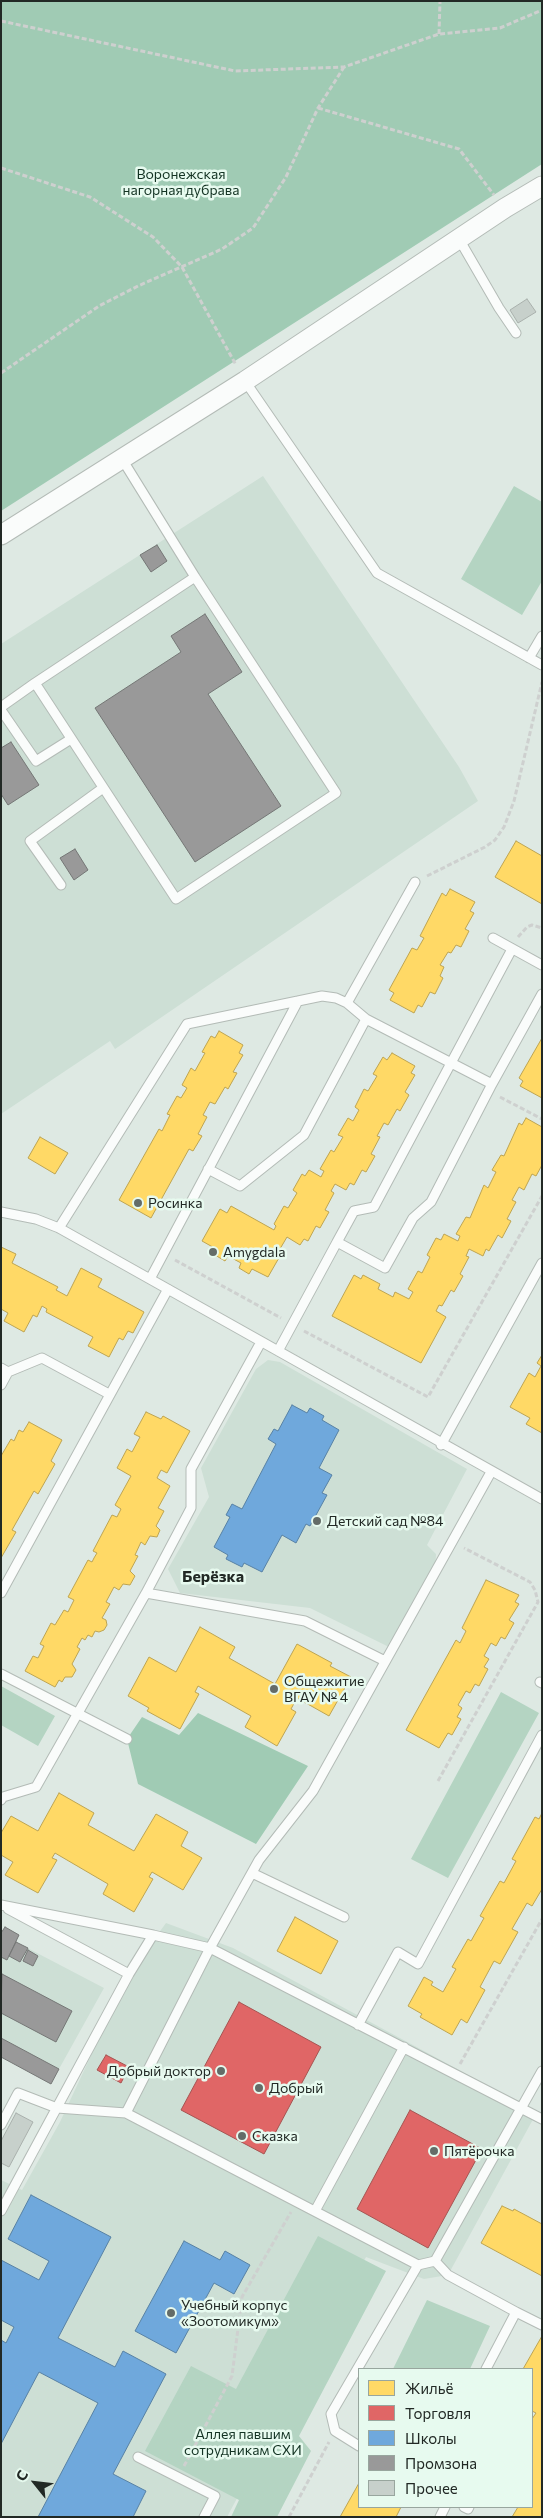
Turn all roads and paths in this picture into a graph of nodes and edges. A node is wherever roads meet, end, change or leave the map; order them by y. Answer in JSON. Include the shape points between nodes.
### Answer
{"nodes":[{"id":1,"x":440,"y":1,"type":"edge"},
{"id":2,"x":542,"y":10,"type":"edge"},
{"id":3,"x":1,"y":21,"type":"edge"},
{"id":4,"x":439,"y":34,"type":"junction"},
{"id":5,"x":344,"y":67,"type":"junction"},
{"id":6,"x":318,"y":108,"type":"junction"},
{"id":7,"x":1,"y":168,"type":"edge"},
{"id":8,"x":542,"y":186,"type":"edge"},
{"id":9,"x":505,"y":208,"type":"junction"},
{"id":10,"x":459,"y":240,"type":"junction"},
{"id":11,"x":182,"y":266,"type":"junction"},
{"id":12,"x":516,"y":333,"type":"dead end"},
{"id":13,"x":1,"y":373,"type":"edge"},
{"id":14,"x":245,"y":381,"type":"junction"},
{"id":15,"x":122,"y":458,"type":"junction"},
{"id":16,"x":1,"y":535,"type":"edge"},
{"id":17,"x":195,"y":578,"type":"junction"},
{"id":18,"x":542,"y":636,"type":"edge"},
{"id":19,"x":530,"y":658,"type":"junction"},
{"id":20,"x":542,"y":665,"type":"edge"},
{"id":21,"x":542,"y":682,"type":"edge"},
{"id":22,"x":35,"y":683,"type":"junction"},
{"id":23,"x":1,"y":709,"type":"edge"},
{"id":24,"x":71,"y":739,"type":"junction"},
{"id":25,"x":103,"y":788,"type":"junction"},
{"id":26,"x":415,"y":882,"type":"joint"},
{"id":27,"x":61,"y":885,"type":"dead end"},
{"id":28,"x":542,"y":928,"type":"edge"},
{"id":29,"x":493,"y":938,"type":"dead end"},
{"id":30,"x":512,"y":948,"type":"junction"},
{"id":31,"x":542,"y":965,"type":"edge"},
{"id":32,"x":542,"y":994,"type":"edge"},
{"id":33,"x":298,"y":1001,"type":"junction"},
{"id":34,"x":347,"y":1003,"type":"junction"},
{"id":35,"x":366,"y":1019,"type":"junction"},
{"id":36,"x":452,"y":1063,"type":"junction"},
{"id":37,"x":490,"y":1088,"type":"junction"},
{"id":38,"x":542,"y":1119,"type":"edge"},
{"id":39,"x":208,"y":1169,"type":"junction"},
{"id":40,"x":542,"y":1196,"type":"edge"},
{"id":41,"x":1,"y":1212,"type":"edge"},
{"id":42,"x":59,"y":1228,"type":"junction"},
{"id":43,"x":337,"y":1242,"type":"junction"},
{"id":44,"x":542,"y":1263,"type":"edge"},
{"id":45,"x":150,"y":1278,"type":"junction"},
{"id":46,"x":168,"y":1289,"type":"junction"},
{"id":47,"x":261,"y":1342,"type":"junction"},
{"id":48,"x":278,"y":1351,"type":"junction"},
{"id":49,"x":4,"y":1370,"type":"edge"},
{"id":50,"x":1,"y":1385,"type":"edge"},
{"id":51,"x":109,"y":1394,"type":"junction"},
{"id":52,"x":428,"y":1397,"type":"dead end"},
{"id":53,"x":441,"y":1444,"type":"junction"},
{"id":54,"x":491,"y":1472,"type":"junction"},
{"id":55,"x":542,"y":1499,"type":"edge"},
{"id":56,"x":452,"y":1542,"type":"junction"},
{"id":57,"x":1,"y":1593,"type":"edge"},
{"id":58,"x":146,"y":1593,"type":"junction"},
{"id":59,"x":385,"y":1661,"type":"junction"},
{"id":60,"x":1,"y":1674,"type":"edge"},
{"id":61,"x":78,"y":1715,"type":"junction"},
{"id":62,"x":542,"y":1735,"type":"edge"},
{"id":63,"x":127,"y":1739,"type":"dead end"},
{"id":64,"x":438,"y":1781,"type":"dead end"},
{"id":65,"x":1,"y":1800,"type":"edge"},
{"id":66,"x":252,"y":1873,"type":"junction"},
{"id":67,"x":1,"y":1905,"type":"edge"},
{"id":68,"x":344,"y":1918,"type":"dead end"},
{"id":69,"x":542,"y":1919,"type":"edge"},
{"id":70,"x":153,"y":1935,"type":"junction"},
{"id":71,"x":210,"y":1948,"type":"junction"},
{"id":72,"x":129,"y":1974,"type":"junction"},
{"id":73,"x":358,"y":2025,"type":"junction"},
{"id":74,"x":404,"y":2047,"type":"junction"},
{"id":75,"x":542,"y":2071,"type":"edge"},
{"id":76,"x":454,"y":2073,"type":"junction"},
{"id":77,"x":57,"y":2108,"type":"junction"},
{"id":78,"x":520,"y":2108,"type":"junction"},
{"id":79,"x":126,"y":2113,"type":"junction"},
{"id":80,"x":542,"y":2119,"type":"edge"},
{"id":81,"x":1,"y":2125,"type":"edge"},
{"id":82,"x":298,"y":2201,"type":"junction"},
{"id":83,"x":1,"y":2211,"type":"edge"},
{"id":84,"x":315,"y":2211,"type":"junction"},
{"id":85,"x":435,"y":2261,"type":"junction"},
{"id":86,"x":418,"y":2265,"type":"junction"},
{"id":87,"x":516,"y":2312,"type":"junction"},
{"id":88,"x":542,"y":2325,"type":"edge"},
{"id":89,"x":487,"y":2368,"type":"edge"},
{"id":90,"x":335,"y":2431,"type":"junction"},
{"id":91,"x":358,"y":2445,"type":"edge"},
{"id":92,"x":138,"y":2457,"type":"dead end"},
{"id":93,"x":178,"y":2477,"type":"junction"},
{"id":94,"x":204,"y":2517,"type":"edge"},
{"id":95,"x":289,"y":2517,"type":"edge"}],
"edges":[{"from":1,"to":4,"type":"path"},
{"from":2,"to":4,"type":"path","via":[[500,28]]},
{"from":3,"to":5,"type":"path","via":[[235,71]]},
{"from":4,"to":5,"type":"path"},
{"from":5,"to":6,"type":"path"},
{"from":6,"to":9,"type":"path","via":[[459,149]]},
{"from":6,"to":11,"type":"path","via":[[286,177],[253,228],[222,248]]},
{"from":7,"to":11,"type":"path","via":[[104,204],[153,238]]},
{"from":8,"to":9,"type":"street"},
{"from":9,"to":10,"type":"street"},
{"from":10,"to":12,"type":"lane"},
{"from":10,"to":14,"type":"street"},
{"from":11,"to":13,"type":"path","via":[[99,306]]},
{"from":11,"to":14,"type":"path"},
{"from":14,"to":15,"type":"street"},
{"from":14,"to":19,"type":"lane","via":[[377,572]]},
{"from":15,"to":16,"type":"street"},
{"from":15,"to":17,"type":"lane"},
{"from":17,"to":22,"type":"lane"},
{"from":17,"to":25,"type":"lane","via":[[336,793],[176,899]]},
{"from":18,"to":19,"type":"lane"},
{"from":19,"to":20,"type":"lane"},
{"from":21,"to":26,"type":"path","via":[[514,802],[504,826],[485,847]]},
{"from":22,"to":23,"type":"lane"},
{"from":22,"to":24,"type":"lane"},
{"from":23,"to":24,"type":"lane","via":[[36,761]]},
{"from":24,"to":25,"type":"lane"},
{"from":25,"to":27,"type":"lane","via":[[30,841]]},
{"from":26,"to":34,"type":"lane"},
{"from":28,"to":30,"type":"path","via":[[527,927]]},
{"from":29,"to":30,"type":"lane"},
{"from":30,"to":31,"type":"lane"},
{"from":30,"to":36,"type":"lane"},
{"from":32,"to":37,"type":"lane"},
{"from":33,"to":34,"type":"lane","via":[[322,996]]},
{"from":33,"to":39,"type":"lane"},
{"from":33,"to":42,"type":"lane","via":[[187,1024]]},
{"from":34,"to":35,"type":"lane"},
{"from":35,"to":36,"type":"lane"},
{"from":35,"to":39,"type":"lane","via":[[304,1135],[240,1186]]},
{"from":36,"to":37,"type":"lane"},
{"from":36,"to":43,"type":"lane","via":[[374,1207],[354,1211]]},
{"from":37,"to":38,"type":"path"},
{"from":37,"to":43,"type":"lane","via":[[431,1202],[413,1218],[385,1268]]},
{"from":39,"to":45,"type":"lane"},
{"from":40,"to":52,"type":"path"},
{"from":41,"to":42,"type":"lane","via":[[36,1219]]},
{"from":42,"to":45,"type":"lane"},
{"from":43,"to":48,"type":"lane"},
{"from":44,"to":53,"type":"lane"},
{"from":45,"to":46,"type":"lane"},
{"from":46,"to":47,"type":"lane"},
{"from":46,"to":51,"type":"lane"},
{"from":47,"to":48,"type":"lane"},
{"from":47,"to":58,"type":"lane","via":[[192,1469],[191,1508]]},
{"from":48,"to":53,"type":"lane"},
{"from":49,"to":50,"type":"lane"},
{"from":49,"to":51,"type":"lane","via":[[42,1358]]},
{"from":51,"to":57,"type":"lane"},
{"from":53,"to":54,"type":"lane"},
{"from":54,"to":55,"type":"lane"},
{"from":54,"to":56,"type":"lane"},
{"from":56,"to":59,"type":"lane"},
{"from":56,"to":64,"type":"path","via":[[530,1582],[538,1602]]},
{"from":58,"to":59,"type":"lane","via":[[305,1621]]},
{"from":58,"to":61,"type":"lane"},
{"from":59,"to":66,"type":"lane","via":[[313,1791]]},
{"from":60,"to":61,"type":"lane"},
{"from":61,"to":63,"type":"lane"},
{"from":61,"to":65,"type":"lane","via":[[36,1787]]},
{"from":62,"to":73,"type":"lane","via":[[418,1964],[398,1952]]},
{"from":66,"to":68,"type":"lane"},
{"from":66,"to":71,"type":"lane"},
{"from":67,"to":70,"type":"lane"},
{"from":67,"to":72,"type":"lane"},
{"from":69,"to":76,"type":"path"},
{"from":70,"to":71,"type":"lane"},
{"from":70,"to":72,"type":"lane"},
{"from":71,"to":73,"type":"lane"},
{"from":71,"to":79,"type":"lane"},
{"from":72,"to":77,"type":"lane"},
{"from":73,"to":74,"type":"lane"},
{"from":74,"to":76,"type":"lane"},
{"from":74,"to":84,"type":"lane"},
{"from":75,"to":78,"type":"lane"},
{"from":76,"to":78,"type":"lane"},
{"from":77,"to":79,"type":"lane"},
{"from":77,"to":81,"type":"lane","via":[[18,2093]]},
{"from":77,"to":83,"type":"lane"},
{"from":78,"to":80,"type":"lane"},
{"from":78,"to":85,"type":"lane"},
{"from":79,"to":82,"type":"lane"},
{"from":82,"to":84,"type":"lane"},
{"from":82,"to":93,"type":"path","via":[[242,2297],[232,2376]]},
{"from":84,"to":86,"type":"lane"},
{"from":85,"to":86,"type":"lane"},
{"from":85,"to":87,"type":"lane","via":[[448,2274]]},
{"from":86,"to":90,"type":"lane","via":[[331,2414]]},
{"from":87,"to":88,"type":"lane"},
{"from":87,"to":89,"type":"lane"},
{"from":90,"to":91,"type":"lane"},
{"from":90,"to":95,"type":"path"},
{"from":92,"to":93,"type":"lane"},
{"from":93,"to":94,"type":"lane","via":[[215,2496]]}]}
